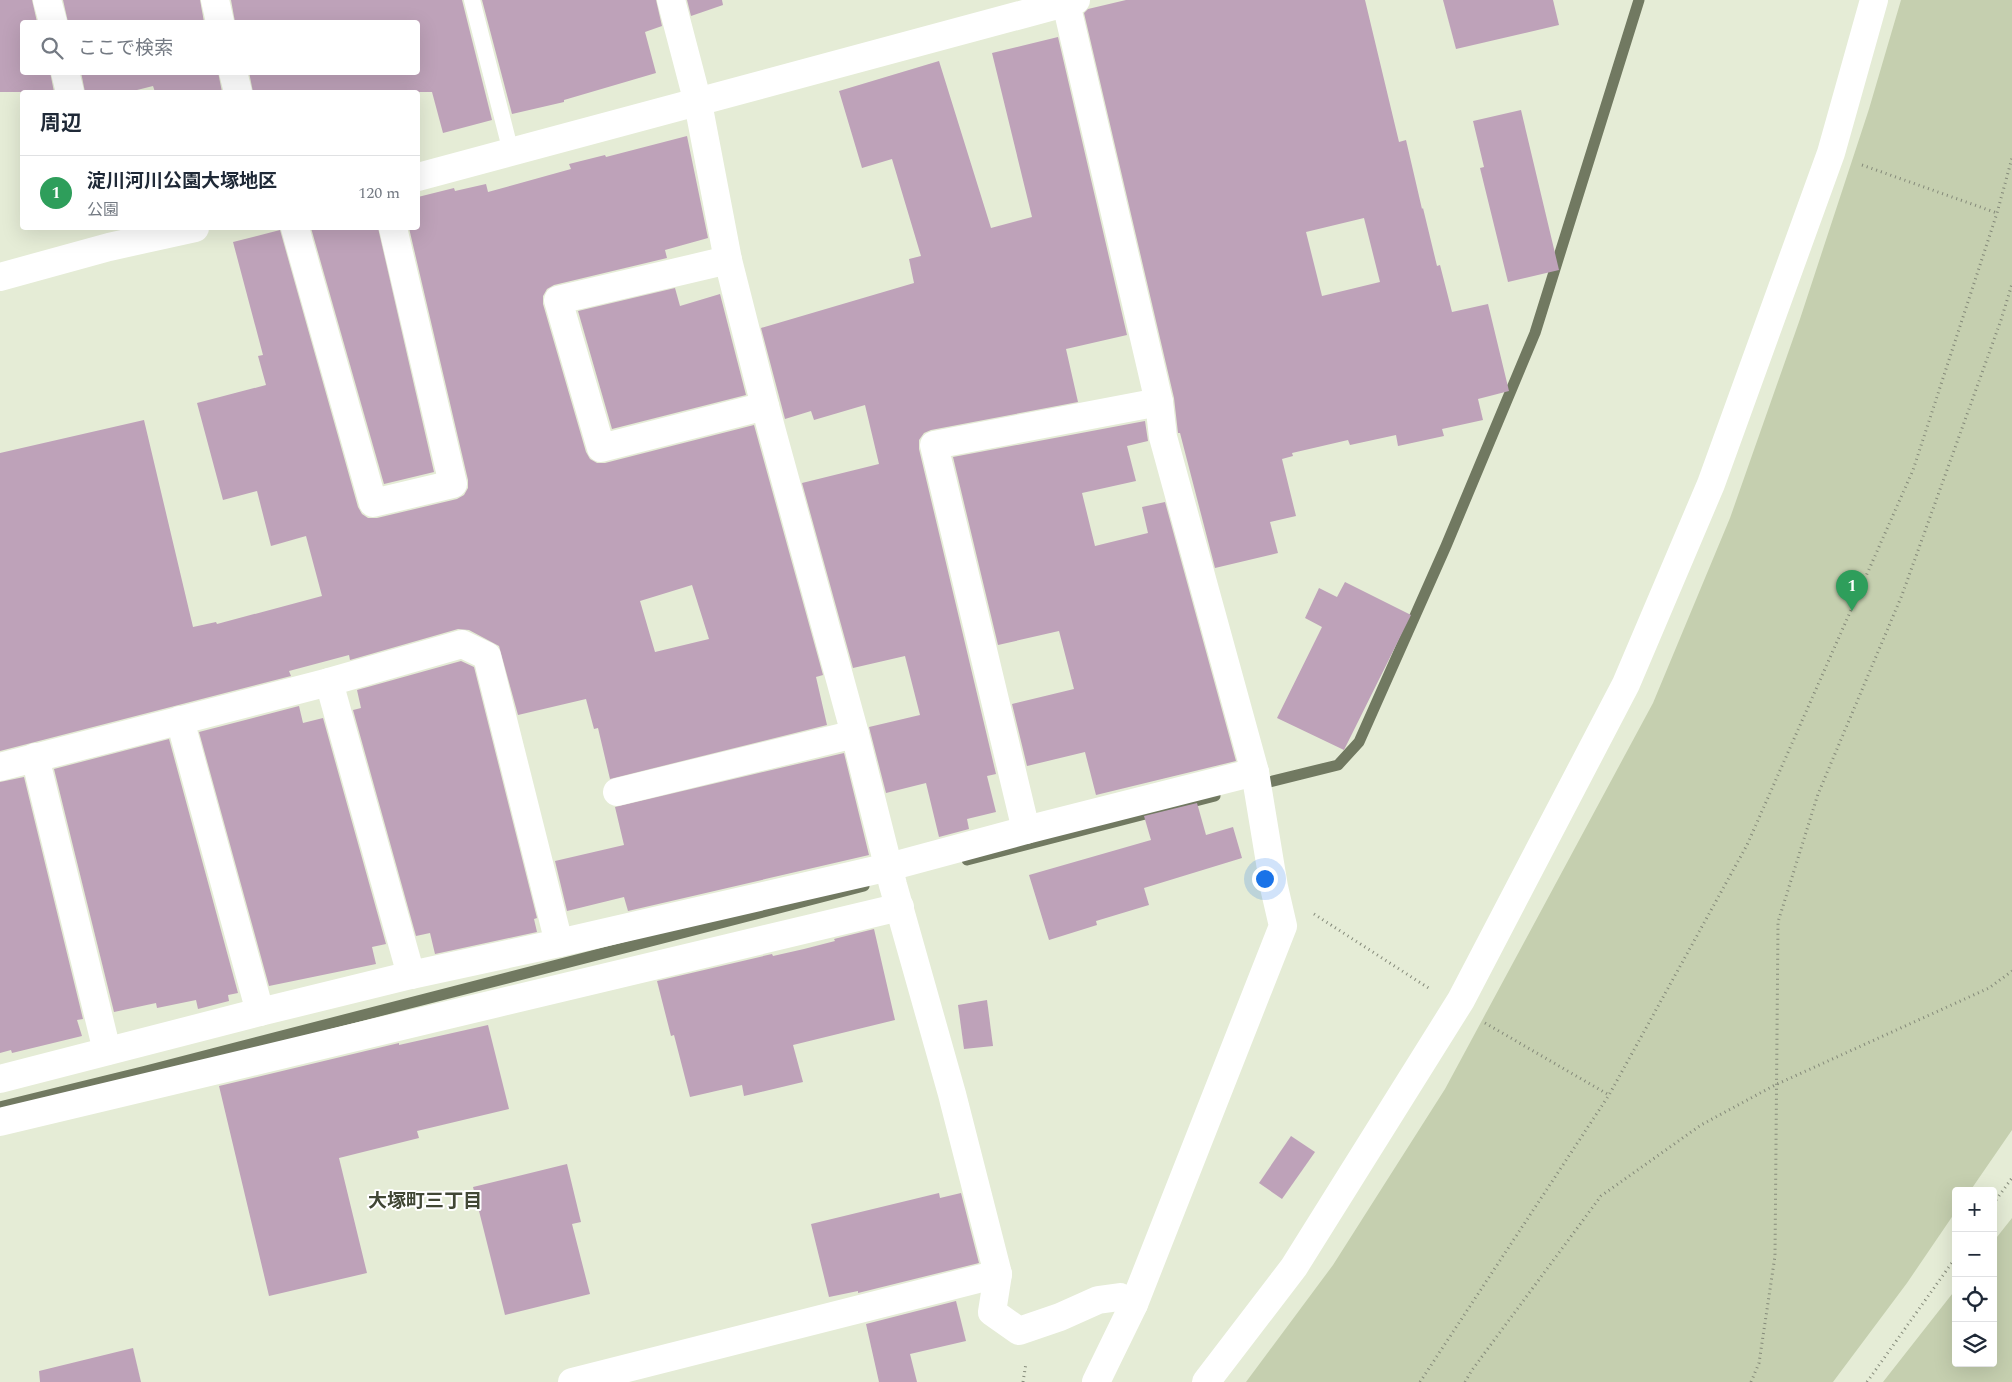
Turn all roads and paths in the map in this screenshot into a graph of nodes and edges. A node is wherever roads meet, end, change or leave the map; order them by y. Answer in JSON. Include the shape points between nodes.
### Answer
{"nodes":[{"id":1,"x":47,"y":0,"type":"edge"},
{"id":2,"x":214,"y":0,"type":"edge"},
{"id":3,"x":472,"y":0,"type":"edge"},
{"id":4,"x":671,"y":0,"type":"edge"},
{"id":5,"x":1874,"y":0,"type":"edge"},
{"id":6,"x":1070,"y":1,"type":"edge"},
{"id":7,"x":52,"y":20,"type":"edge"},
{"id":8,"x":219,"y":20,"type":"edge"},
{"id":9,"x":66,"y":75,"type":"edge"},
{"id":10,"x":234,"y":75,"type":"edge"},
{"id":11,"x":70,"y":90,"type":"edge"},
{"id":12,"x":238,"y":90,"type":"edge"},
{"id":13,"x":698,"y":103,"type":"junction"},
{"id":14,"x":511,"y":152,"type":"junction"},
{"id":15,"x":1831,"y":153,"type":"junction"},
{"id":16,"x":2012,"y":158,"type":"edge"},
{"id":17,"x":420,"y":177,"type":"edge"},
{"id":18,"x":1997,"y":213,"type":"junction"},
{"id":19,"x":174,"y":230,"type":"edge"},
{"id":20,"x":296,"y":230,"type":"edge"},
{"id":21,"x":393,"y":230,"type":"edge"},
{"id":22,"x":106,"y":237,"type":"edge"},
{"id":23,"x":728,"y":260,"type":"junction"},
{"id":24,"x":0,"y":277,"type":"edge"},
{"id":25,"x":2012,"y":284,"type":"edge"},
{"id":26,"x":1159,"y":402,"type":"junction"},
{"id":27,"x":765,"y":406,"type":"junction"},
{"id":28,"x":329,"y":682,"type":"junction"},
{"id":29,"x":180,"y":720,"type":"junction"},
{"id":30,"x":855,"y":734,"type":"junction"},
{"id":31,"x":35,"y":758,"type":"junction"},
{"id":32,"x":0,"y":767,"type":"edge"},
{"id":33,"x":1255,"y":772,"type":"junction"},
{"id":34,"x":617,"y":792,"type":"dead end"},
{"id":35,"x":1026,"y":830,"type":"junction"},
{"id":36,"x":889,"y":867,"type":"junction"},
{"id":37,"x":900,"y":907,"type":"junction"},
{"id":38,"x":559,"y":943,"type":"junction"},
{"id":39,"x":2012,"y":971,"type":"edge"},
{"id":40,"x":412,"y":975,"type":"junction"},
{"id":41,"x":260,"y":1012,"type":"junction"},
{"id":42,"x":107,"y":1051,"type":"junction"},
{"id":43,"x":0,"y":1079,"type":"edge"},
{"id":44,"x":1775,"y":1084,"type":"junction"},
{"id":45,"x":0,"y":1122,"type":"edge"},
{"id":46,"x":2012,"y":1178,"type":"edge"},
{"id":47,"x":1997,"y":1199,"type":"edge"},
{"id":48,"x":1952,"y":1263,"type":"edge"},
{"id":49,"x":998,"y":1274,"type":"junction"},
{"id":50,"x":1134,"y":1304,"type":"junction"},
{"id":51,"x":572,"y":1382,"type":"edge"},
{"id":52,"x":1096,"y":1382,"type":"edge"},
{"id":53,"x":1206,"y":1382,"type":"edge"},
{"id":54,"x":1420,"y":1382,"type":"edge"},
{"id":55,"x":1465,"y":1382,"type":"edge"},
{"id":56,"x":1751,"y":1382,"type":"edge"},
{"id":57,"x":1867,"y":1382,"type":"edge"}],
"edges":[{"from":1,"to":7,"type":"street"},
{"from":2,"to":8,"type":"street"},
{"from":3,"to":14,"type":"lane"},
{"from":4,"to":13,"type":"street"},
{"from":5,"to":15,"type":"street"},
{"from":6,"to":13,"type":"street"},
{"from":6,"to":26,"type":"street"},
{"from":9,"to":11,"type":"street"},
{"from":10,"to":12,"type":"street"},
{"from":13,"to":14,"type":"street"},
{"from":13,"to":23,"type":"street"},
{"from":14,"to":17,"type":"street"},
{"from":15,"to":18,"type":"path"},
{"from":15,"to":53,"type":"street","via":[[1711,484],[1626,684],[1462,1000],[1294,1267]]},
{"from":16,"to":18,"type":"path"},
{"from":18,"to":54,"type":"path","via":[[1913,470],[1747,845],[1609,1095]]},
{"from":19,"to":22,"type":"street"},
{"from":20,"to":21,"type":"street","via":[[374,503],[453,484]]},
{"from":22,"to":24,"type":"street"},
{"from":23,"to":27,"type":"street"},
{"from":23,"to":27,"type":"street","via":[[558,300],[601,448]]},
{"from":25,"to":44,"type":"path","via":[[2002,320],[1902,595],[1818,794],[1778,922]]},
{"from":26,"to":33,"type":"street","via":[[1163,437]]},
{"from":26,"to":35,"type":"street","via":[[934,445]]},
{"from":27,"to":30,"type":"street"},
{"from":28,"to":29,"type":"street"},
{"from":28,"to":38,"type":"street","via":[[462,644],[487,656]]},
{"from":28,"to":40,"type":"street"},
{"from":29,"to":31,"type":"street"},
{"from":29,"to":41,"type":"street"},
{"from":30,"to":34,"type":"street"},
{"from":30,"to":36,"type":"street"},
{"from":31,"to":32,"type":"street"},
{"from":31,"to":42,"type":"street"},
{"from":33,"to":35,"type":"street"},
{"from":33,"to":50,"type":"street","via":[[1283,926]]},
{"from":35,"to":36,"type":"street"},
{"from":36,"to":37,"type":"street"},
{"from":36,"to":38,"type":"street"},
{"from":37,"to":45,"type":"street"},
{"from":37,"to":49,"type":"street"},
{"from":38,"to":40,"type":"street"},
{"from":39,"to":44,"type":"path","via":[[1989,988]]},
{"from":40,"to":41,"type":"street"},
{"from":41,"to":42,"type":"street"},
{"from":42,"to":43,"type":"street"},
{"from":44,"to":55,"type":"path","via":[[1701,1125],[1600,1196]]},
{"from":44,"to":56,"type":"path","via":[[1775,1256],[1759,1363]]},
{"from":46,"to":47,"type":"path"},
{"from":48,"to":57,"type":"path"},
{"from":49,"to":50,"type":"street","via":[[992,1312],[1019,1331],[1098,1300],[1120,1298]]},
{"from":49,"to":51,"type":"street"},
{"from":50,"to":52,"type":"street"}]}
